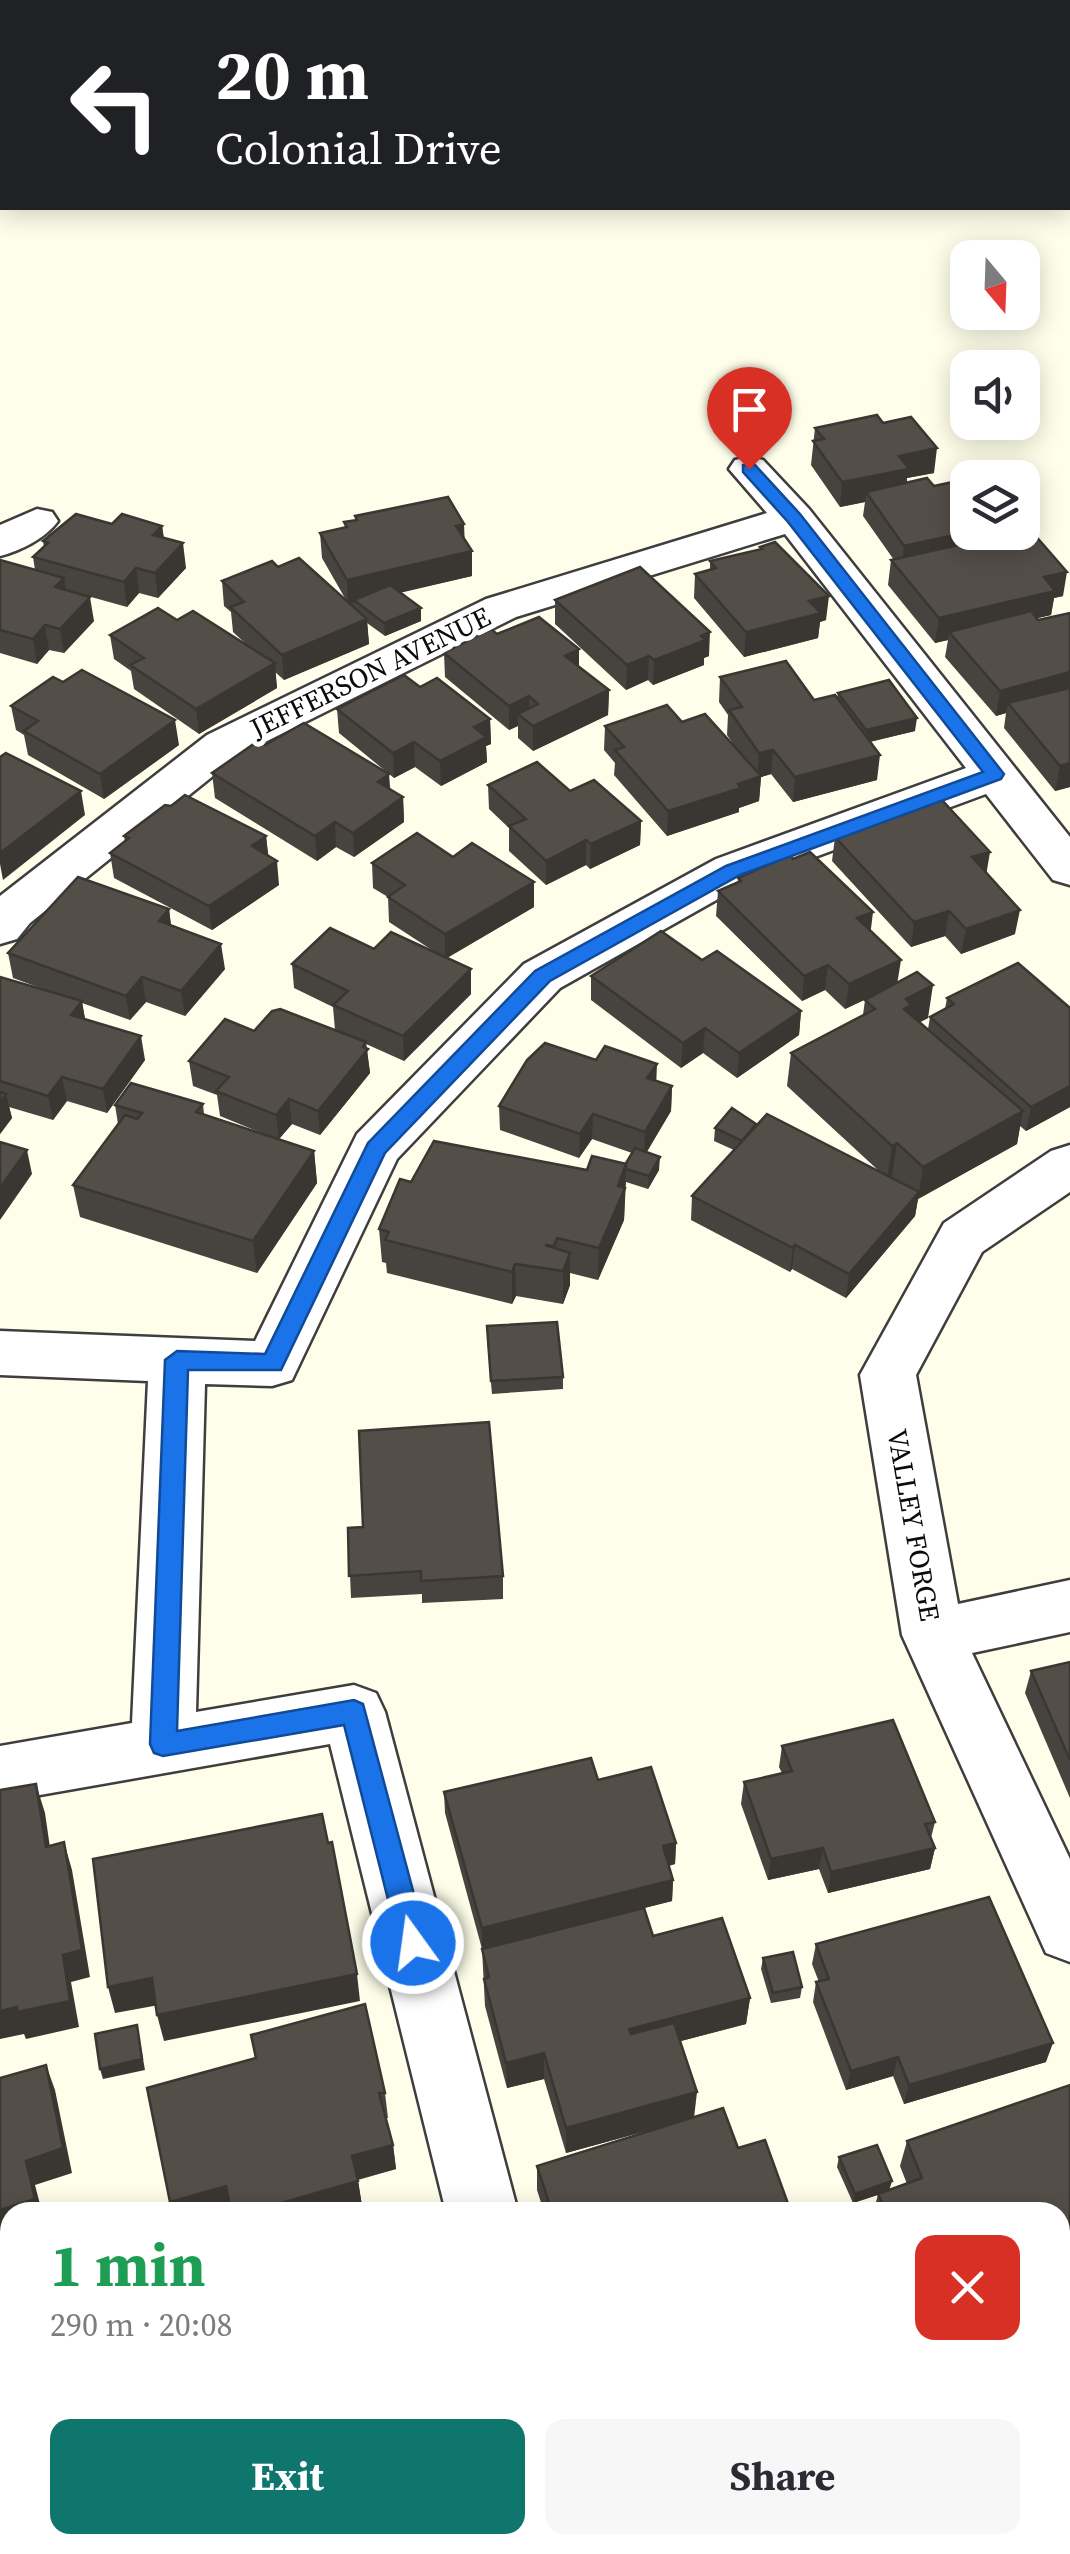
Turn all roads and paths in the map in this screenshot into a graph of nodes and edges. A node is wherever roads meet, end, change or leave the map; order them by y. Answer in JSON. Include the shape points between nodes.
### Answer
{"nodes":[{"id":1,"x":749,"y":469,"type":"dead end"},
{"id":2,"x":794,"y":518,"type":"junction"},
{"id":3,"x":37,"y":521,"type":"dead end"},
{"id":4,"x":0,"y":543,"type":"edge"},
{"id":5,"x":994,"y":774,"type":"junction"},
{"id":6,"x":1070,"y":869,"type":"edge"},
{"id":7,"x":0,"y":927,"type":"edge"},
{"id":8,"x":1070,"y":1165,"type":"edge"},
{"id":9,"x":0,"y":1353,"type":"edge"},
{"id":10,"x":177,"y":1360,"type":"junction"},
{"id":11,"x":1070,"y":1606,"type":"edge"},
{"id":12,"x":933,"y":1635,"type":"junction"},
{"id":13,"x":163,"y":1744,"type":"junction"},
{"id":14,"x":0,"y":1774,"type":"edge"},
{"id":15,"x":1070,"y":1931,"type":"edge"},
{"id":16,"x":479,"y":2202,"type":"edge"}],
"edges":[{"from":1,"to":2,"type":"street"},
{"from":2,"to":5,"type":"street"},
{"from":2,"to":7,"type":"street","name":"JEFFERSON AVENUE","via":[[501,608],[224,745]]},
{"from":3,"to":4,"type":"street"},
{"from":5,"to":6,"type":"street"},
{"from":5,"to":10,"type":"street","via":[[733,870],[542,976],[376,1148],[272,1364]]},
{"from":8,"to":12,"type":"street","name":"VALLEY FORGE","via":[[963,1238],[888,1374]]},
{"from":9,"to":10,"type":"street"},
{"from":10,"to":13,"type":"street"},
{"from":11,"to":12,"type":"street"},
{"from":12,"to":15,"type":"street","name":"VALLEY FORGE"},
{"from":13,"to":14,"type":"street"},
{"from":13,"to":16,"type":"street","via":[[354,1712]]}]}
